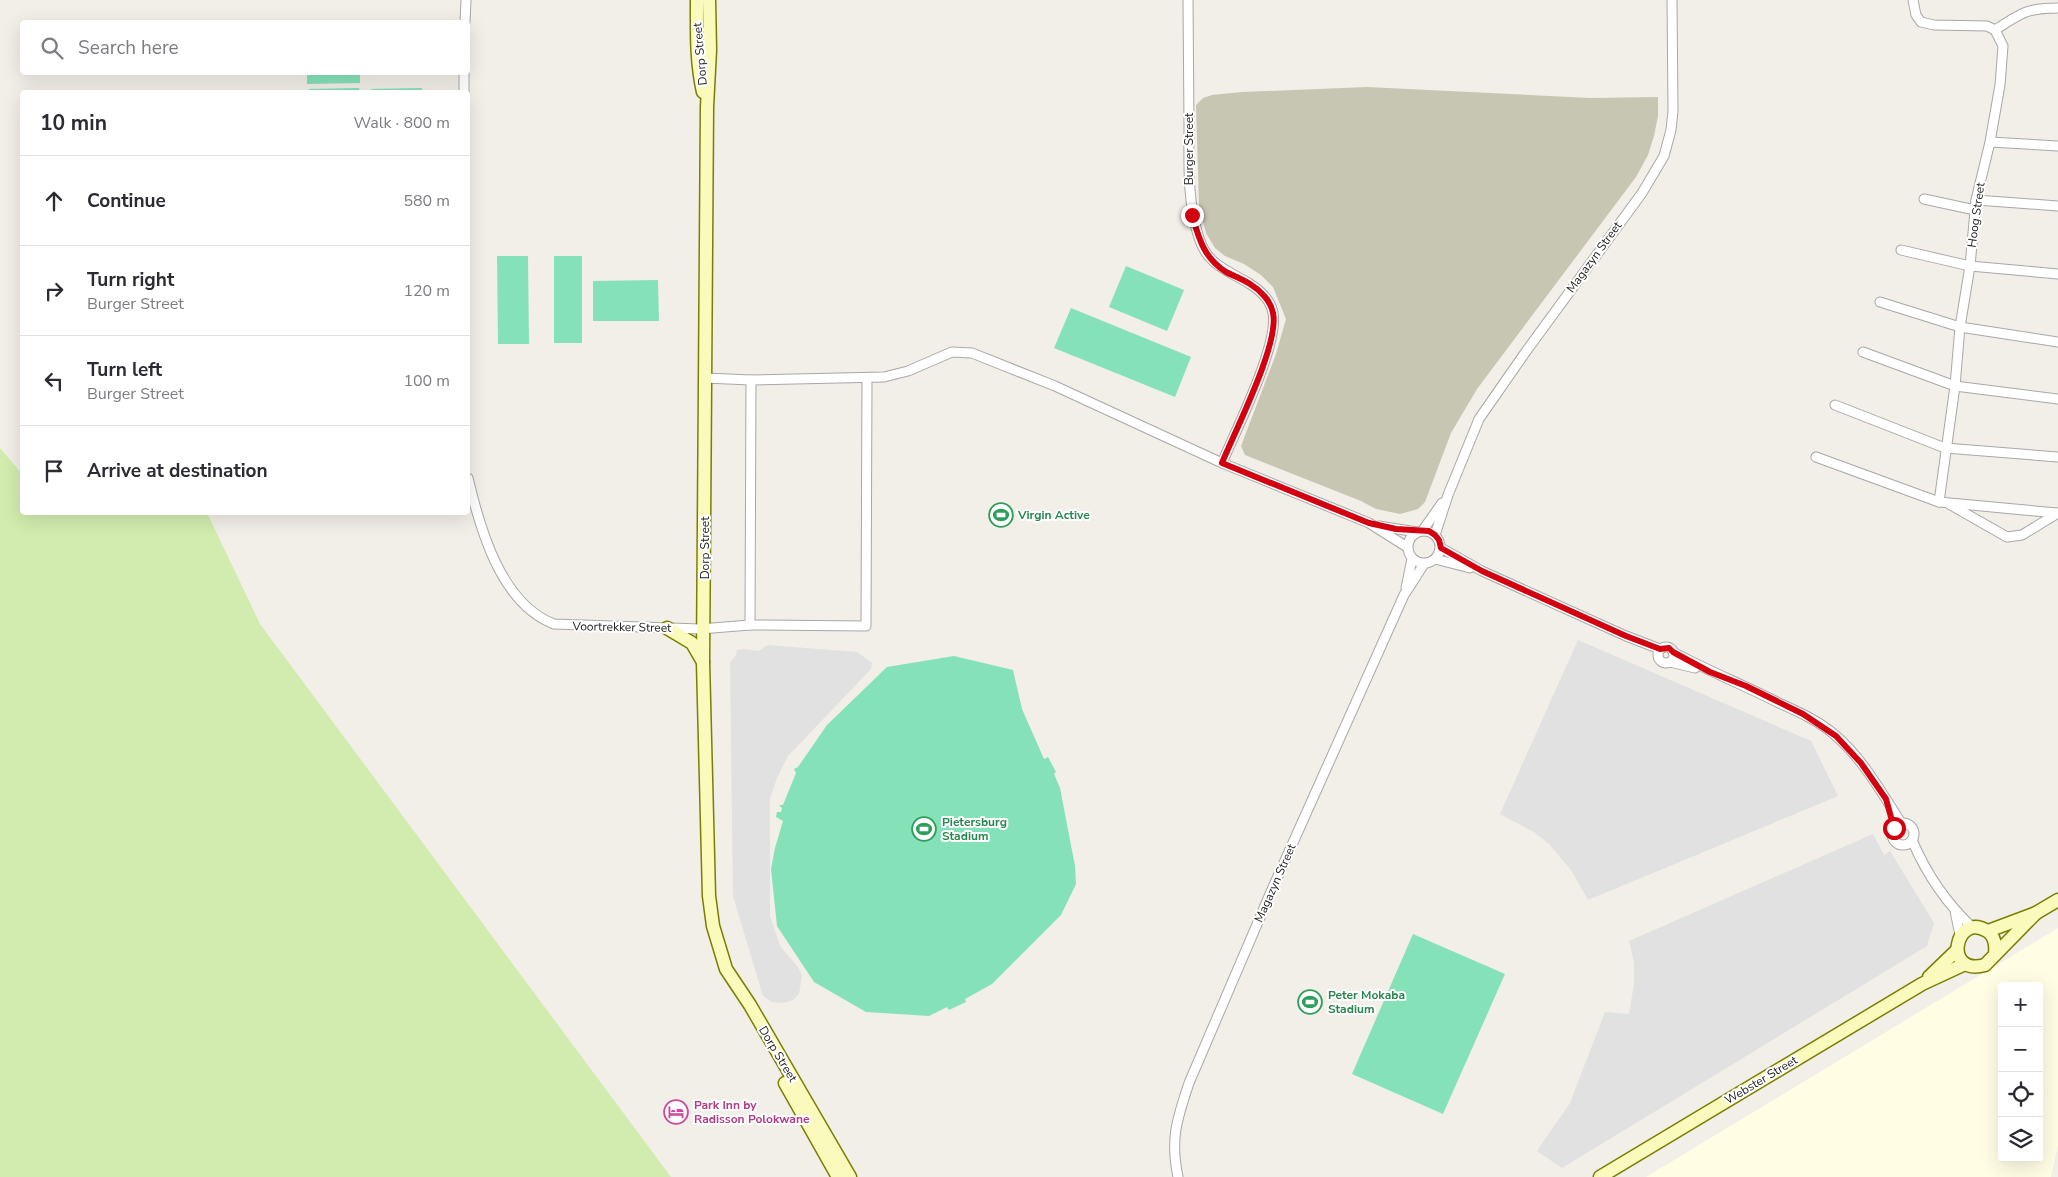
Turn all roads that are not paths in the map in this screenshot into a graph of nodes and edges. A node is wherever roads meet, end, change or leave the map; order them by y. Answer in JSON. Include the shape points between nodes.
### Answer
{"nodes":[{"id":1,"x":466,"y":0,"type":"edge"},
{"id":2,"x":696,"y":0,"type":"edge"},
{"id":3,"x":709,"y":0,"type":"edge"},
{"id":4,"x":1188,"y":0,"type":"edge"},
{"id":5,"x":1672,"y":0,"type":"edge"},
{"id":6,"x":1913,"y":0,"type":"edge"},
{"id":7,"x":2058,"y":8,"type":"edge"},
{"id":8,"x":465,"y":20,"type":"edge"},
{"id":9,"x":1995,"y":30,"type":"junction"},
{"id":10,"x":464,"y":75,"type":"edge"},
{"id":11,"x":464,"y":90,"type":"edge"},
{"id":12,"x":707,"y":107,"type":"junction"},
{"id":13,"x":1990,"y":142,"type":"junction"},
{"id":14,"x":2058,"y":146,"type":"edge"},
{"id":15,"x":1924,"y":199,"type":"dead end"},
{"id":16,"x":1976,"y":200,"type":"junction"},
{"id":17,"x":2058,"y":206,"type":"edge"},
{"id":18,"x":1975,"y":210,"type":"junction"},
{"id":19,"x":1901,"y":250,"type":"dead end"},
{"id":20,"x":1970,"y":266,"type":"junction"},
{"id":21,"x":2058,"y":274,"type":"edge"},
{"id":22,"x":1880,"y":302,"type":"dead end"},
{"id":23,"x":1960,"y":327,"type":"junction"},
{"id":24,"x":2058,"y":342,"type":"edge"},
{"id":25,"x":1863,"y":352,"type":"dead end"},
{"id":26,"x":704,"y":378,"type":"junction"},
{"id":27,"x":867,"y":378,"type":"junction"},
{"id":28,"x":751,"y":380,"type":"junction"},
{"id":29,"x":1955,"y":386,"type":"junction"},
{"id":30,"x":2058,"y":399,"type":"edge"},
{"id":31,"x":1835,"y":405,"type":"dead end"},
{"id":32,"x":1945,"y":448,"type":"junction"},
{"id":33,"x":1816,"y":457,"type":"dead end"},
{"id":34,"x":2058,"y":457,"type":"edge"},
{"id":35,"x":1222,"y":463,"type":"junction"},
{"id":36,"x":470,"y":486,"type":"edge"},
{"id":37,"x":1448,"y":495,"type":"junction"},
{"id":38,"x":1943,"y":502,"type":"junction"},
{"id":39,"x":2058,"y":513,"type":"edge"},
{"id":40,"x":1369,"y":523,"type":"junction"},
{"id":41,"x":1420,"y":531,"type":"junction"},
{"id":42,"x":1435,"y":535,"type":"junction"},
{"id":43,"x":1407,"y":547,"type":"junction"},
{"id":44,"x":1441,"y":548,"type":"junction"},
{"id":45,"x":1412,"y":559,"type":"junction"},
{"id":46,"x":1435,"y":559,"type":"junction"},
{"id":47,"x":1424,"y":564,"type":"junction"},
{"id":48,"x":1482,"y":571,"type":"junction"},
{"id":49,"x":1404,"y":595,"type":"junction"},
{"id":50,"x":750,"y":625,"type":"junction"},
{"id":51,"x":667,"y":628,"type":"junction"},
{"id":52,"x":704,"y":629,"type":"junction"},
{"id":53,"x":1659,"y":652,"type":"junction"},
{"id":54,"x":1672,"y":657,"type":"junction"},
{"id":55,"x":703,"y":662,"type":"junction"},
{"id":56,"x":1898,"y":825,"type":"junction"},
{"id":57,"x":1909,"y":842,"type":"junction"},
{"id":58,"x":2058,"y":900,"type":"edge"},
{"id":59,"x":1955,"y":911,"type":"junction"},
{"id":60,"x":2036,"y":913,"type":"junction"},
{"id":61,"x":1973,"y":928,"type":"junction"},
{"id":62,"x":1988,"y":932,"type":"junction"},
{"id":63,"x":1960,"y":936,"type":"junction"},
{"id":64,"x":1957,"y":950,"type":"junction"},
{"id":65,"x":1995,"y":954,"type":"junction"},
{"id":66,"x":1965,"y":964,"type":"junction"},
{"id":67,"x":734,"y":984,"type":"junction"},
{"id":68,"x":1922,"y":984,"type":"junction"},
{"id":69,"x":838,"y":1177,"type":"edge"},
{"id":70,"x":850,"y":1177,"type":"edge"},
{"id":71,"x":1178,"y":1177,"type":"edge"},
{"id":72,"x":1600,"y":1177,"type":"edge"}],
"edges":[{"from":1,"to":8,"type":"street"},
{"from":2,"to":12,"type":"street","name":"Dorp Street","via":[[699,69]]},
{"from":3,"to":12,"type":"street","name":"Dorp Street"},
{"from":4,"to":35,"type":"street","name":"Burger Street","via":[[1189,194],[1199,239],[1213,263],[1259,291],[1273,313],[1274,324],[1268,355]]},
{"from":5,"to":37,"type":"street","name":"Magazyn Street","via":[[1674,111],[1668,147],[1642,193],[1494,396],[1480,419]]},
{"from":6,"to":9,"type":"street","via":[[1916,16],[1921,22],[1981,25]]},
{"from":7,"to":9,"type":"street","via":[[2028,10]]},
{"from":9,"to":13,"type":"street","name":"Hoog Street","via":[[2003,46]]},
{"from":10,"to":11,"type":"street"},
{"from":12,"to":26,"type":"street","name":"Dorp Street"},
{"from":13,"to":14,"type":"street"},
{"from":13,"to":16,"type":"street","name":"Hoog Street"},
{"from":15,"to":18,"type":"street"},
{"from":16,"to":17,"type":"street"},
{"from":16,"to":18,"type":"street","name":"Hoog Street"},
{"from":18,"to":20,"type":"street","name":"Hoog Street"},
{"from":19,"to":20,"type":"street"},
{"from":20,"to":21,"type":"street"},
{"from":20,"to":23,"type":"street","name":"Hoog Street"},
{"from":22,"to":23,"type":"street"},
{"from":23,"to":24,"type":"street"},
{"from":23,"to":29,"type":"street","name":"Hoog Street"},
{"from":25,"to":29,"type":"street"},
{"from":26,"to":28,"type":"street"},
{"from":26,"to":52,"type":"street","name":"Dorp Street"},
{"from":27,"to":28,"type":"street"},
{"from":27,"to":35,"type":"street","via":[[895,376],[952,352],[972,353],[1055,386]]},
{"from":27,"to":50,"type":"street","name":"Voortrekker Street","via":[[866,626]]},
{"from":28,"to":50,"type":"street"},
{"from":29,"to":30,"type":"street"},
{"from":29,"to":32,"type":"street","name":"Hoog Street"},
{"from":31,"to":32,"type":"street"},
{"from":32,"to":34,"type":"street"},
{"from":32,"to":38,"type":"street","name":"Hoog Street"},
{"from":33,"to":38,"type":"street"},
{"from":35,"to":40,"type":"street"},
{"from":36,"to":51,"type":"street","name":"Voortrekker Street","via":[[491,554],[519,598],[544,620],[568,626]]},
{"from":37,"to":41,"type":"street","name":"Magazyn Street"},
{"from":37,"to":42,"type":"street","name":"Magazyn Street"},
{"from":38,"to":39,"type":"street"},
{"from":38,"to":39,"type":"street","via":[[2007,537],[2022,535]]},
{"from":40,"to":41,"type":"street"},
{"from":40,"to":43,"type":"street"},
{"from":41,"to":42,"type":"street"},
{"from":41,"to":43,"type":"street","via":[[1409,540]]},
{"from":42,"to":44,"type":"street"},
{"from":43,"to":45,"type":"street"},
{"from":44,"to":46,"type":"street"},
{"from":44,"to":48,"type":"street"},
{"from":45,"to":47,"type":"street"},
{"from":45,"to":49,"type":"street","name":"Magazyn Street"},
{"from":46,"to":47,"type":"street"},
{"from":46,"to":48,"type":"street"},
{"from":47,"to":49,"type":"street","name":"Magazyn Street"},
{"from":48,"to":53,"type":"street"},
{"from":49,"to":71,"type":"street","name":"Magazyn Street","via":[[1189,1083],[1175,1136]]},
{"from":50,"to":52,"type":"street","name":"Voortrekker Street"},
{"from":51,"to":52,"type":"street","name":"Voortrekker Street"},
{"from":51,"to":55,"type":"street","via":[[692,644]]},
{"from":52,"to":55,"type":"street","name":"Dorp Street"},
{"from":53,"to":54,"type":"street","via":[[1669,648]]},
{"from":53,"to":54,"type":"street","via":[[1662,662]]},
{"from":54,"to":56,"type":"street","via":[[1754,690],[1836,736],[1861,763],[1886,799]]},
{"from":55,"to":67,"type":"street","name":"Dorp Street","via":[[709,896],[713,926]]},
{"from":56,"to":57,"type":"street","via":[[1912,828],[1914,836]]},
{"from":56,"to":57,"type":"street","via":[[1892,836],[1894,840],[1897,843]]},
{"from":57,"to":59,"type":"street"},
{"from":58,"to":60,"type":"street"},
{"from":59,"to":61,"type":"street"},
{"from":59,"to":63,"type":"street"},
{"from":60,"to":62,"type":"street"},
{"from":60,"to":65,"type":"street"},
{"from":61,"to":62,"type":"street"},
{"from":61,"to":63,"type":"street"},
{"from":62,"to":65,"type":"street","via":[[1994,938]]},
{"from":63,"to":64,"type":"street"},
{"from":64,"to":66,"type":"street"},
{"from":64,"to":68,"type":"street","name":"Webster Street"},
{"from":65,"to":66,"type":"street","via":[[1985,965]]},
{"from":66,"to":68,"type":"street","name":"Webster Street"},
{"from":67,"to":69,"type":"street","name":"Dorp Street","via":[[737,998]]},
{"from":67,"to":70,"type":"street","name":"Dorp Street","via":[[750,1005]]},
{"from":68,"to":72,"type":"street","name":"Webster Street"}]}
